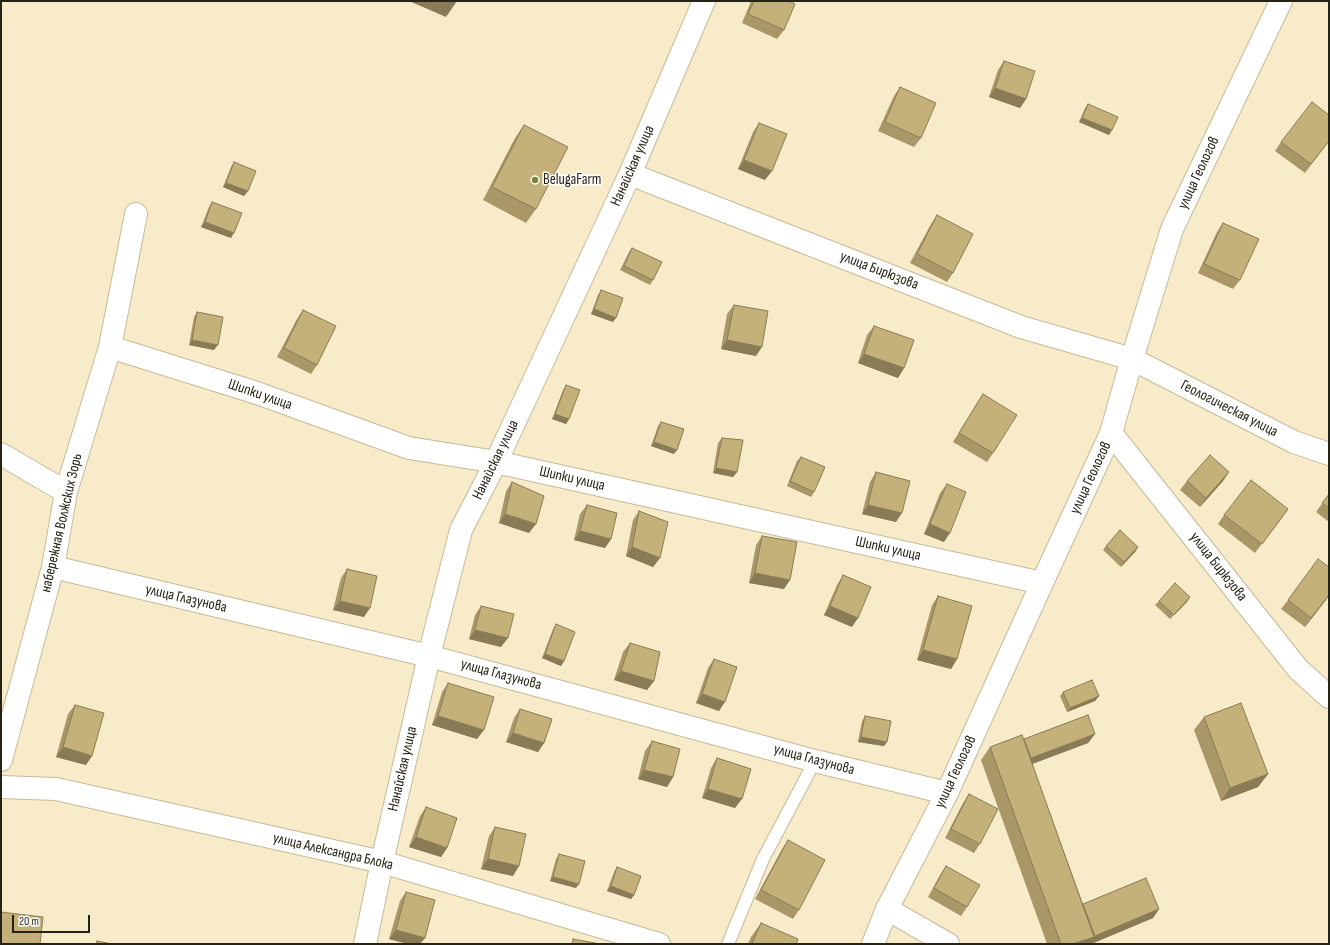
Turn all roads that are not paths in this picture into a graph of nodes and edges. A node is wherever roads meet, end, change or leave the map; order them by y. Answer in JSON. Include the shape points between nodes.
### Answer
{"nodes":[{"id":1,"x":704,"y":1,"type":"edge"},
{"id":2,"x":1281,"y":1,"type":"edge"},
{"id":3,"x":630,"y":174,"type":"junction"},
{"id":4,"x":136,"y":214,"type":"dead end"},
{"id":5,"x":110,"y":347,"type":"junction"},
{"id":6,"x":1132,"y":359,"type":"junction"},
{"id":7,"x":1111,"y":433,"type":"junction"},
{"id":8,"x":1,"y":454,"type":"edge"},
{"id":9,"x":1329,"y":454,"type":"edge"},
{"id":10,"x":496,"y":462,"type":"junction"},
{"id":11,"x":66,"y":492,"type":"junction"},
{"id":12,"x":53,"y":567,"type":"junction"},
{"id":13,"x":1042,"y":583,"type":"junction"},
{"id":14,"x":429,"y":656,"type":"junction"},
{"id":15,"x":1329,"y":697,"type":"edge"},
{"id":16,"x":1,"y":760,"type":"edge"},
{"id":17,"x":815,"y":761,"type":"junction"},
{"id":18,"x":1,"y":787,"type":"edge"},
{"id":19,"x":947,"y":793,"type":"junction"},
{"id":20,"x":382,"y":862,"type":"junction"},
{"id":21,"x":887,"y":908,"type":"junction"},
{"id":22,"x":365,"y":944,"type":"edge"},
{"id":23,"x":660,"y":944,"type":"edge"},
{"id":24,"x":728,"y":944,"type":"edge"},
{"id":25,"x":873,"y":944,"type":"edge"},
{"id":26,"x":948,"y":944,"type":"edge"}],
"edges":[{"from":1,"to":3,"type":"street","name":"Нанайская улица"},
{"from":2,"to":6,"type":"street","name":"улица Геологов","via":[[1172,229]]},
{"from":3,"to":6,"type":"street","name":"улица Бирюзова","via":[[1021,327]]},
{"from":3,"to":10,"type":"street","name":"Нанайская улица"},
{"from":4,"to":5,"type":"street","name":"набережная Волжских Зорь"},
{"from":5,"to":10,"type":"street","name":"Шипки улица","via":[[257,393],[409,448]]},
{"from":5,"to":11,"type":"street","name":"набережная Волжских Зорь"},
{"from":6,"to":7,"type":"street","name":"улица Геологов"},
{"from":6,"to":9,"type":"street","name":"Геологическая улица","via":[[1294,442]]},
{"from":7,"to":13,"type":"street","name":"улица Геологов"},
{"from":7,"to":15,"type":"street","name":"улица Бирюзова","via":[[1298,669]]},
{"from":8,"to":11,"type":"street"},
{"from":10,"to":13,"type":"street","name":"Шипки улица"},
{"from":10,"to":14,"type":"street","name":"Нанайская улица","via":[[461,530]]},
{"from":11,"to":12,"type":"street","name":"набережная Волжских Зорь"},
{"from":12,"to":14,"type":"street","name":"улица Глазунова"},
{"from":12,"to":16,"type":"street","name":"набережная Волжских Зорь"},
{"from":13,"to":19,"type":"street","name":"улица Геологов"},
{"from":14,"to":17,"type":"street","name":"улица Глазунова"},
{"from":14,"to":20,"type":"street","name":"Нанайская улица"},
{"from":17,"to":19,"type":"street","name":"улица Глазунова"},
{"from":17,"to":24,"type":"lane","via":[[763,860]]},
{"from":18,"to":20,"type":"street","name":"улица Александра Блока","via":[[56,789]]},
{"from":19,"to":21,"type":"street","name":"улица Геологов"},
{"from":20,"to":22,"type":"street","name":"Нанайская улица"},
{"from":20,"to":23,"type":"street","name":"улица Александра Блока"},
{"from":21,"to":25,"type":"street","name":"улица Геологов"},
{"from":21,"to":26,"type":"street"}]}
